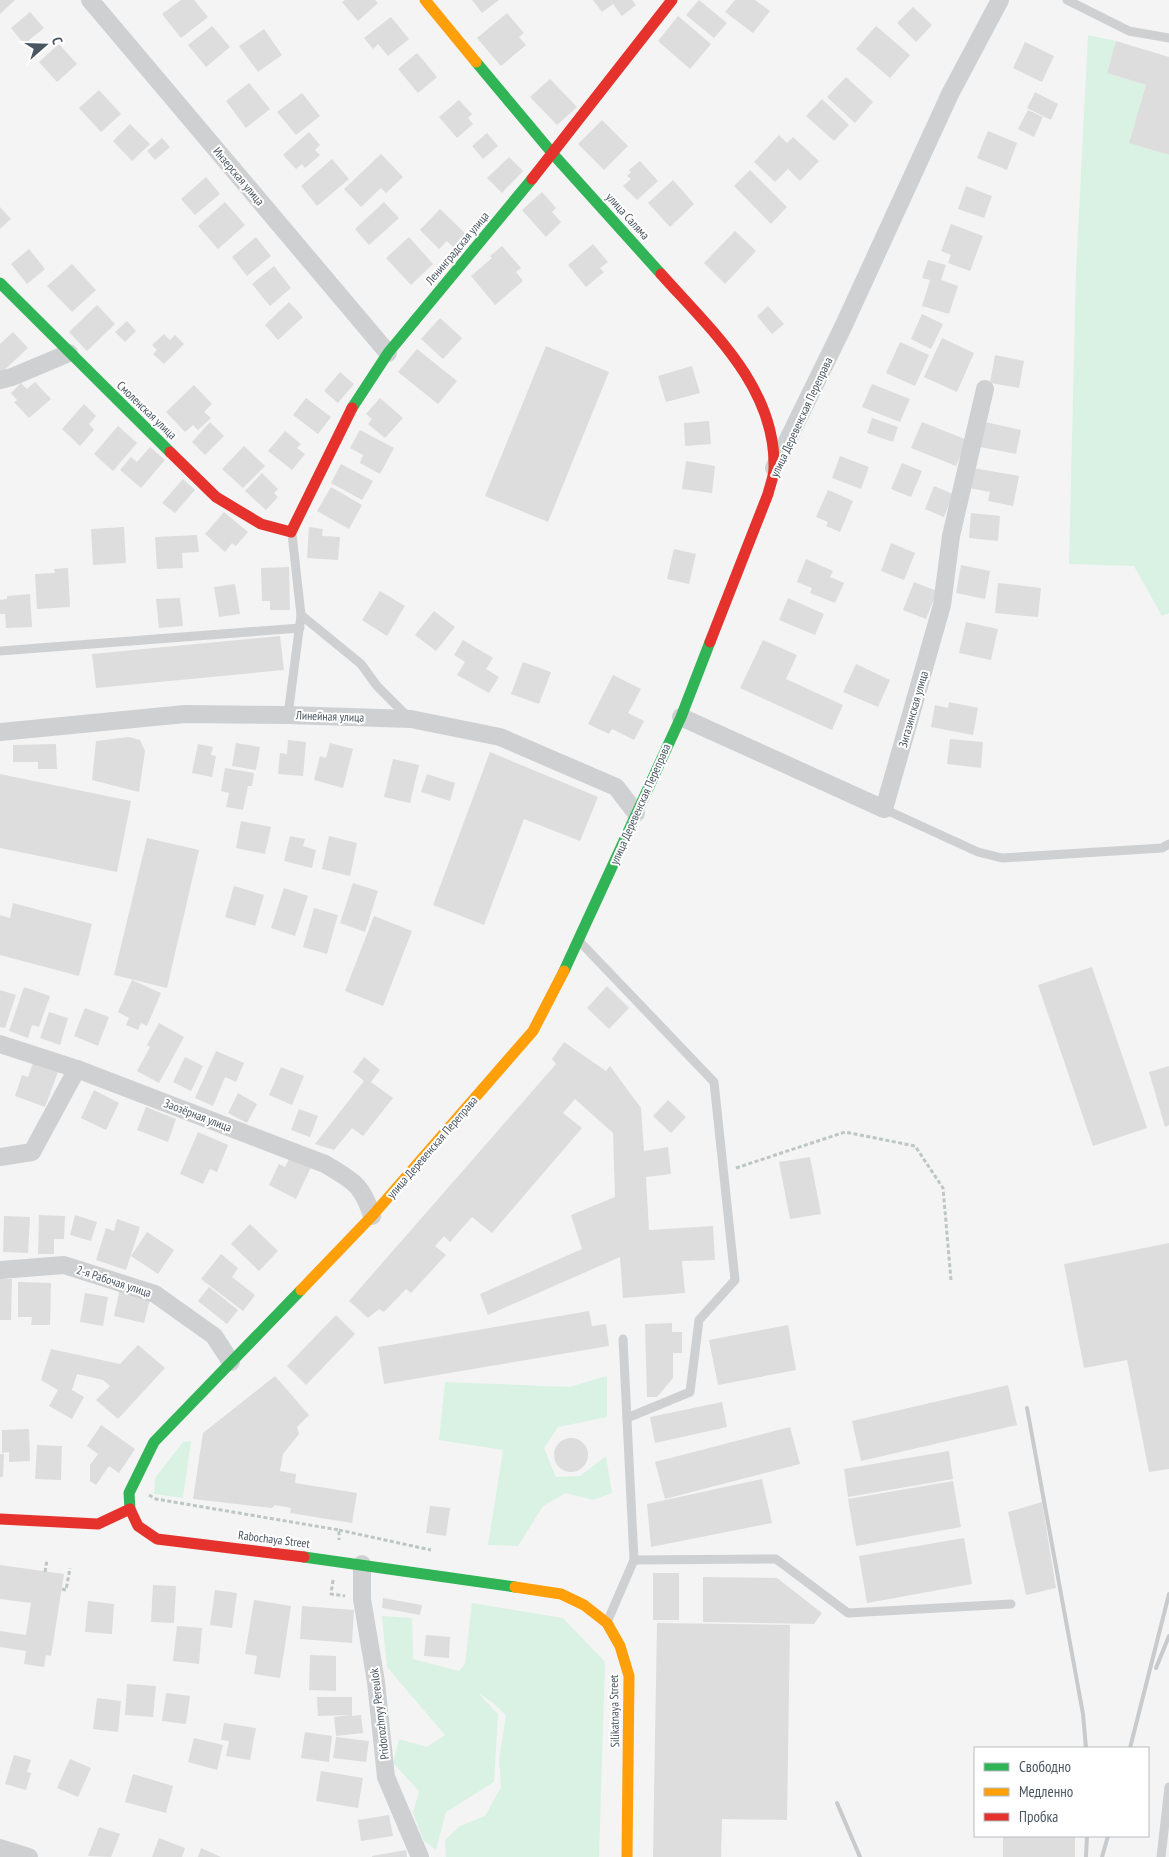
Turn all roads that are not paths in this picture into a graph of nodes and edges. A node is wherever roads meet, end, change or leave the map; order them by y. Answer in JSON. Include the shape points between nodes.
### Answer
{"nodes":[{"id":1,"x":90,"y":0,"type":"edge"},
{"id":2,"x":425,"y":0,"type":"edge"},
{"id":3,"x":1000,"y":0,"type":"edge"},
{"id":4,"x":1067,"y":0,"type":"edge"},
{"id":5,"x":666,"y":3,"type":"edge"},
{"id":6,"x":1169,"y":38,"type":"edge"},
{"id":7,"x":554,"y":154,"type":"junction"},
{"id":8,"x":0,"y":283,"type":"edge"},
{"id":9,"x":69,"y":353,"type":"junction"},
{"id":10,"x":388,"y":353,"type":"junction"},
{"id":11,"x":0,"y":380,"type":"edge"},
{"id":12,"x":985,"y":389,"type":"dead end"},
{"id":13,"x":774,"y":468,"type":"junction"},
{"id":14,"x":291,"y":532,"type":"junction"},
{"id":15,"x":301,"y":615,"type":"junction"},
{"id":16,"x":300,"y":628,"type":"junction"},
{"id":17,"x":0,"y":651,"type":"edge"},
{"id":18,"x":288,"y":715,"type":"junction"},
{"id":19,"x":681,"y":717,"type":"junction"},
{"id":20,"x":411,"y":720,"type":"junction"},
{"id":21,"x":0,"y":732,"type":"edge"},
{"id":22,"x":884,"y":809,"type":"junction"},
{"id":23,"x":636,"y":813,"type":"junction"},
{"id":24,"x":1169,"y":844,"type":"edge"},
{"id":25,"x":579,"y":941,"type":"junction"},
{"id":26,"x":0,"y":1044,"type":"edge"},
{"id":27,"x":77,"y":1069,"type":"junction"},
{"id":28,"x":0,"y":1157,"type":"edge"},
{"id":29,"x":372,"y":1216,"type":"junction"},
{"id":30,"x":0,"y":1270,"type":"edge"},
{"id":31,"x":623,"y":1339,"type":"dead end"},
{"id":32,"x":231,"y":1362,"type":"junction"},
{"id":33,"x":627,"y":1418,"type":"junction"},
{"id":34,"x":130,"y":1509,"type":"junction"},
{"id":35,"x":0,"y":1519,"type":"edge"},
{"id":36,"x":634,"y":1560,"type":"junction"},
{"id":37,"x":362,"y":1564,"type":"junction"},
{"id":38,"x":561,"y":1594,"type":"joint"},
{"id":39,"x":1011,"y":1604,"type":"dead end"},
{"id":40,"x":607,"y":1622,"type":"junction"},
{"id":41,"x":1169,"y":1787,"type":"edge"},
{"id":42,"x":0,"y":1848,"type":"edge"},
{"id":43,"x":30,"y":1857,"type":"edge"},
{"id":44,"x":420,"y":1857,"type":"edge"},
{"id":45,"x":627,"y":1857,"type":"edge"},
{"id":46,"x":1162,"y":1857,"type":"edge"}],
"edges":[{"from":1,"to":10,"type":"street","name":"Инзерская улица"},
{"from":2,"to":7,"type":"street","name":"улица Саляма"},
{"from":3,"to":13,"type":"street","name":"улица Деревенская Переправа","via":[[950,94]]},
{"from":4,"to":6,"type":"lane","via":[[1128,31]]},
{"from":5,"to":7,"type":"street","name":"Ленинградская улица"},
{"from":7,"to":10,"type":"street","name":"Ленинградская улица"},
{"from":7,"to":13,"type":"street","name":"улица Саляма","via":[[736,358],[768,422]]},
{"from":8,"to":9,"type":"street","name":"Смоленская улица"},
{"from":9,"to":11,"type":"street","via":[[12,378]]},
{"from":9,"to":14,"type":"street","name":"Смоленская улица","via":[[216,496],[261,524]]},
{"from":10,"to":14,"type":"street","name":"Ленинградская улица","via":[[352,408]]},
{"from":12,"to":22,"type":"street","name":"Зигазинская улица","via":[[952,536],[942,604]]},
{"from":13,"to":19,"type":"street","name":"улица Деревенская Переправа","via":[[768,494]]},
{"from":14,"to":15,"type":"lane"},
{"from":15,"to":16,"type":"lane"},
{"from":15,"to":20,"type":"lane","via":[[361,664],[377,686]]},
{"from":16,"to":17,"type":"lane"},
{"from":16,"to":18,"type":"lane"},
{"from":18,"to":20,"type":"street","name":"Линейная улица"},
{"from":18,"to":21,"type":"street","name":"Линейная улица","via":[[185,714]]},
{"from":19,"to":22,"type":"street"},
{"from":19,"to":23,"type":"street","name":"улица Деревенская Переправа"},
{"from":20,"to":23,"type":"street","name":"Линейная улица","via":[[500,737],[616,787]]},
{"from":22,"to":24,"type":"lane","via":[[978,852],[1002,858],[1162,848]]},
{"from":23,"to":25,"type":"street","name":"улица Деревенская Переправа"},
{"from":25,"to":29,"type":"street","name":"улица Деревенская Переправа","via":[[532,1032]]},
{"from":25,"to":33,"type":"lane","via":[[714,1082],[735,1280],[699,1320],[690,1392]]},
{"from":26,"to":27,"type":"street","name":"Заозёрная улица"},
{"from":27,"to":28,"type":"street","via":[[32,1152]]},
{"from":27,"to":29,"type":"street","name":"Заозёрная улица","via":[[325,1164],[348,1178],[365,1194]]},
{"from":29,"to":32,"type":"street","name":"улица Деревенская Переправа"},
{"from":30,"to":32,"type":"street","name":"2-я Рабочая улица","via":[[64,1265],[155,1294],[214,1336]]},
{"from":31,"to":33,"type":"lane"},
{"from":32,"to":34,"type":"street","name":"улица Деревенская Переправа","via":[[154,1442],[130,1493]]},
{"from":33,"to":36,"type":"lane"},
{"from":34,"to":35,"type":"street","via":[[98,1524]]},
{"from":34,"to":37,"type":"street","name":"Rabochaya Street","via":[[138,1526],[157,1539]]},
{"from":36,"to":39,"type":"lane","via":[[776,1559],[848,1613]]},
{"from":36,"to":40,"type":"lane"},
{"from":37,"to":38,"type":"street","name":"Rabochaya Street"},
{"from":37,"to":44,"type":"street","name":"Pridorozhnyy Pereulok","via":[[362,1598],[376,1682],[386,1777]]},
{"from":38,"to":40,"type":"street","name":"Silikatnaya Street","via":[[584,1605]]},
{"from":40,"to":45,"type":"street","name":"Silikatnaya Street","via":[[620,1646],[629,1676]]},
{"from":41,"to":46,"type":"lane"},
{"from":42,"to":43,"type":"street"}]}
